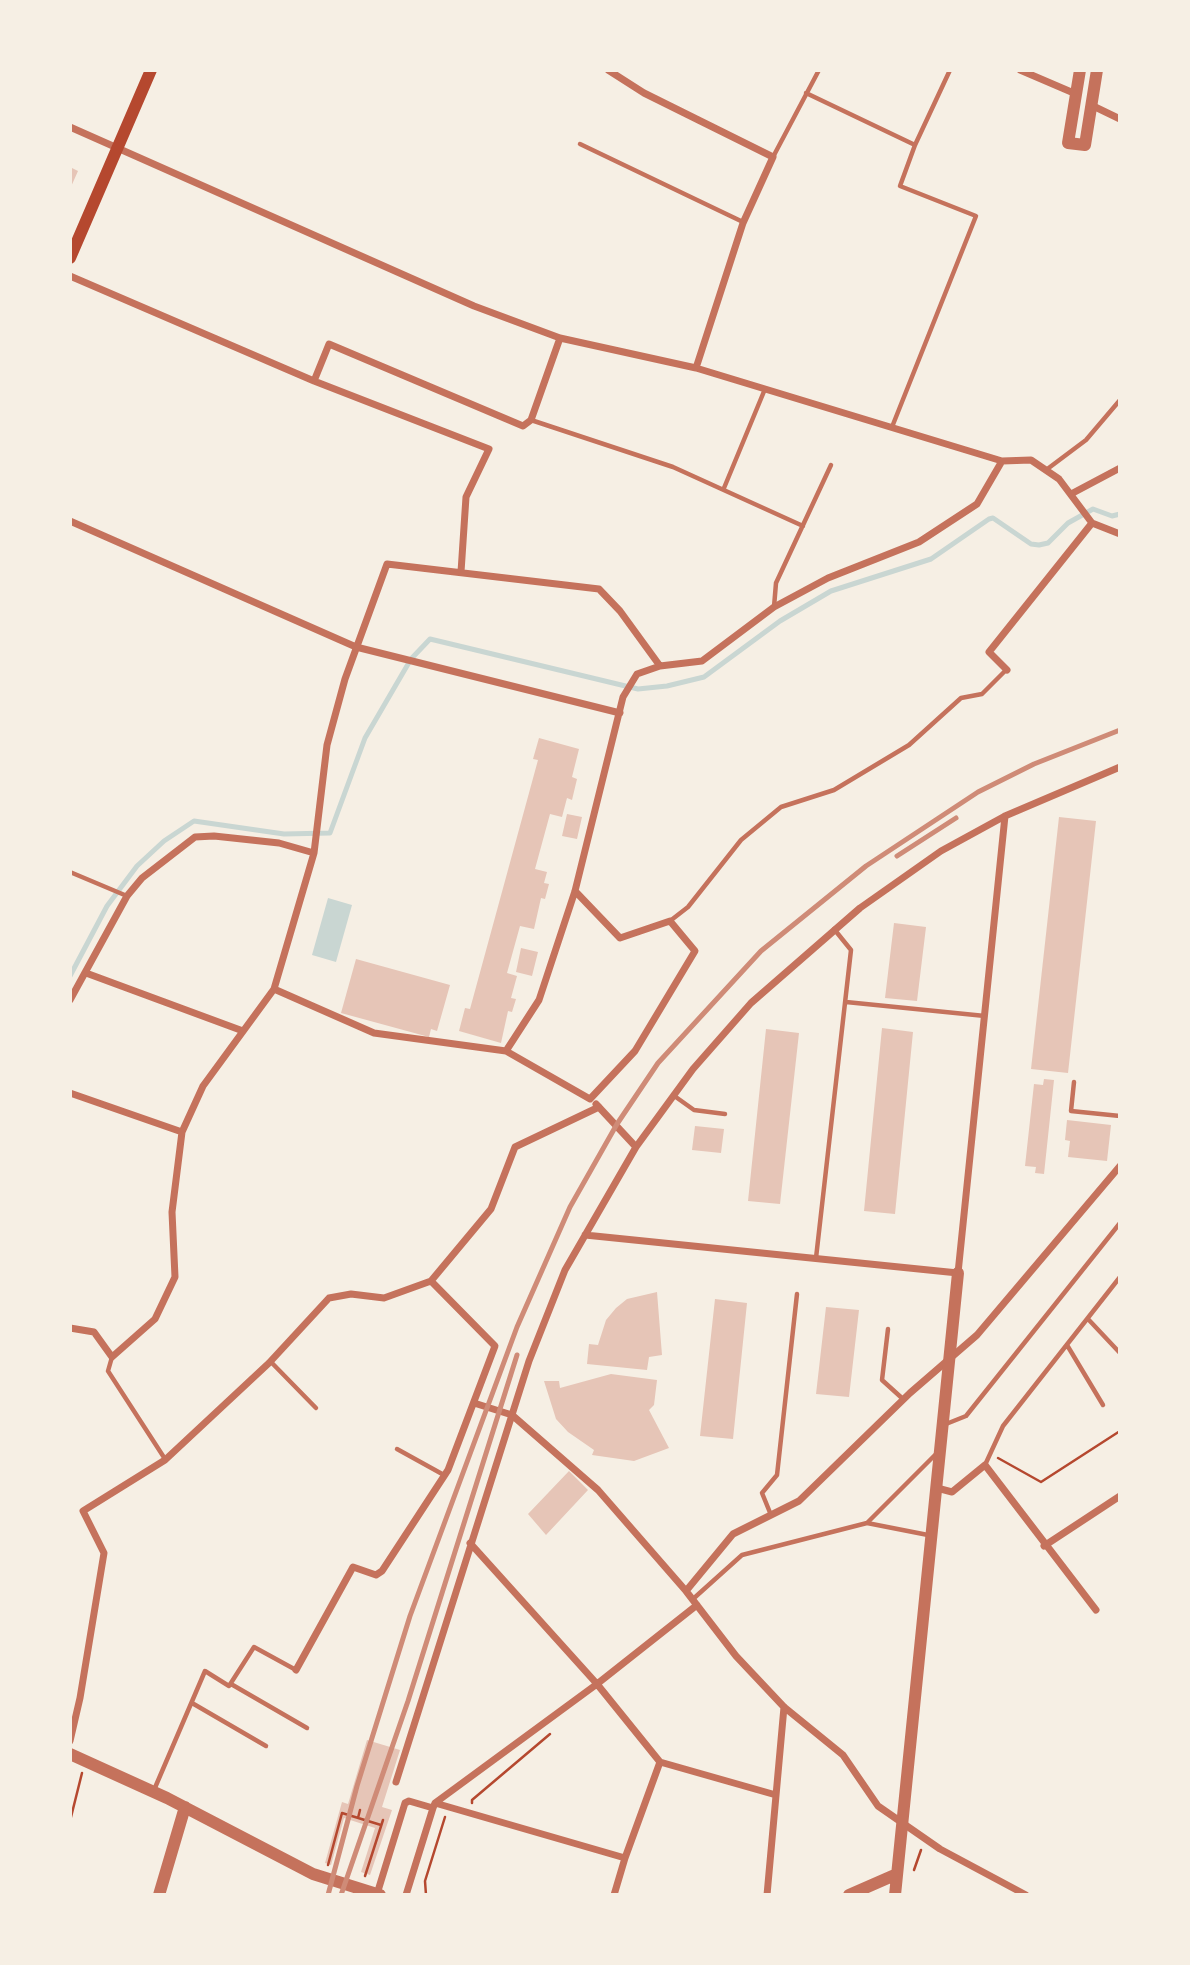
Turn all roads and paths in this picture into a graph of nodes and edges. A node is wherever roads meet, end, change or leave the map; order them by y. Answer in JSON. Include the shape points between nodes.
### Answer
{"nodes":[{"id":1,"x":151,"y":70,"type":"edge"},
{"id":2,"x":608,"y":70,"type":"edge"},
{"id":3,"x":819,"y":70,"type":"edge"},
{"id":4,"x":950,"y":70,"type":"edge"},
{"id":5,"x":1020,"y":70,"type":"edge"},
{"id":6,"x":1080,"y":70,"type":"edge"},
{"id":7,"x":1097,"y":70,"type":"edge"},
{"id":8,"x":806,"y":93,"type":"junction"},
{"id":9,"x":1076,"y":94,"type":"junction"},
{"id":10,"x":1091,"y":105,"type":"junction"},
{"id":11,"x":1120,"y":119,"type":"edge"},
{"id":12,"x":70,"y":127,"type":"edge"},
{"id":13,"x":580,"y":144,"type":"dead end"},
{"id":14,"x":915,"y":145,"type":"junction"},
{"id":15,"x":117,"y":150,"type":"junction"},
{"id":16,"x":773,"y":157,"type":"junction"},
{"id":17,"x":743,"y":223,"type":"junction"},
{"id":18,"x":70,"y":258,"type":"edge"},
{"id":19,"x":70,"y":276,"type":"edge"},
{"id":20,"x":560,"y":338,"type":"junction"},
{"id":21,"x":696,"y":368,"type":"junction"},
{"id":22,"x":314,"y":381,"type":"junction"},
{"id":23,"x":765,"y":388,"type":"junction"},
{"id":24,"x":1120,"y":400,"type":"edge"},
{"id":25,"x":531,"y":420,"type":"junction"},
{"id":26,"x":891,"y":428,"type":"junction"},
{"id":27,"x":1002,"y":461,"type":"junction"},
{"id":28,"x":831,"y":465,"type":"dead end"},
{"id":29,"x":1120,"y":468,"type":"edge"},
{"id":30,"x":1046,"y":470,"type":"junction"},
{"id":31,"x":724,"y":488,"type":"junction"},
{"id":32,"x":1071,"y":494,"type":"junction"},
{"id":33,"x":70,"y":521,"type":"edge"},
{"id":34,"x":1092,"y":523,"type":"junction"},
{"id":35,"x":803,"y":526,"type":"junction"},
{"id":36,"x":1120,"y":534,"type":"edge"},
{"id":37,"x":461,"y":572,"type":"junction"},
{"id":38,"x":774,"y":607,"type":"junction"},
{"id":39,"x":356,"y":647,"type":"junction"},
{"id":40,"x":660,"y":666,"type":"junction"},
{"id":41,"x":1007,"y":670,"type":"joint"},
{"id":42,"x":620,"y":713,"type":"junction"},
{"id":43,"x":1120,"y":767,"type":"edge"},
{"id":44,"x":1005,"y":816,"type":"junction"},
{"id":45,"x":314,"y":853,"type":"junction"},
{"id":46,"x":70,"y":872,"type":"edge"},
{"id":47,"x":575,"y":891,"type":"junction"},
{"id":48,"x":125,"y":895,"type":"junction"},
{"id":49,"x":670,"y":921,"type":"junction"},
{"id":50,"x":833,"y":929,"type":"junction"},
{"id":51,"x":86,"y":973,"type":"junction"},
{"id":52,"x":274,"y":989,"type":"junction"},
{"id":53,"x":70,"y":1000,"type":"edge"},
{"id":54,"x":846,"y":1002,"type":"junction"},
{"id":55,"x":986,"y":1016,"type":"junction"},
{"id":56,"x":243,"y":1031,"type":"junction"},
{"id":57,"x":506,"y":1051,"type":"junction"},
{"id":58,"x":1074,"y":1082,"type":"dead end"},
{"id":59,"x":70,"y":1093,"type":"edge"},
{"id":60,"x":673,"y":1094,"type":"junction"},
{"id":61,"x":590,"y":1099,"type":"junction"},
{"id":62,"x":599,"y":1107,"type":"junction"},
{"id":63,"x":725,"y":1114,"type":"dead end"},
{"id":64,"x":1120,"y":1115,"type":"edge"},
{"id":65,"x":182,"y":1132,"type":"junction"},
{"id":66,"x":636,"y":1147,"type":"junction"},
{"id":67,"x":1120,"y":1166,"type":"edge"},
{"id":68,"x":1120,"y":1223,"type":"edge"},
{"id":69,"x":585,"y":1235,"type":"junction"},
{"id":70,"x":816,"y":1258,"type":"junction"},
{"id":71,"x":958,"y":1273,"type":"junction"},
{"id":72,"x":1120,"y":1277,"type":"edge"},
{"id":73,"x":431,"y":1281,"type":"junction"},
{"id":74,"x":797,"y":1294,"type":"dead end"},
{"id":75,"x":1088,"y":1319,"type":"junction"},
{"id":76,"x":70,"y":1328,"type":"edge"},
{"id":77,"x":888,"y":1329,"type":"dead end"},
{"id":78,"x":1068,"y":1346,"type":"junction"},
{"id":79,"x":1120,"y":1353,"type":"edge"},
{"id":80,"x":112,"y":1357,"type":"junction"},
{"id":81,"x":950,"y":1360,"type":"junction"},
{"id":82,"x":270,"y":1361,"type":"junction"},
{"id":83,"x":903,"y":1400,"type":"junction"},
{"id":84,"x":474,"y":1402,"type":"junction"},
{"id":85,"x":1103,"y":1405,"type":"dead end"},
{"id":86,"x":316,"y":1408,"type":"dead end"},
{"id":87,"x":512,"y":1415,"type":"junction"},
{"id":88,"x":943,"y":1425,"type":"junction"},
{"id":89,"x":1120,"y":1431,"type":"edge"},
{"id":90,"x":941,"y":1448,"type":"junction"},
{"id":91,"x":397,"y":1449,"type":"dead end"},
{"id":92,"x":989,"y":1453,"type":"junction"},
{"id":93,"x":165,"y":1460,"type":"junction"},
{"id":94,"x":985,"y":1465,"type":"junction"},
{"id":95,"x":445,"y":1476,"type":"junction"},
{"id":96,"x":937,"y":1488,"type":"junction"},
{"id":97,"x":1120,"y":1496,"type":"edge"},
{"id":98,"x":771,"y":1516,"type":"junction"},
{"id":99,"x":867,"y":1523,"type":"junction"},
{"id":100,"x":933,"y":1536,"type":"junction"},
{"id":101,"x":470,"y":1543,"type":"junction"},
{"id":102,"x":1044,"y":1546,"type":"junction"},
{"id":103,"x":686,"y":1591,"type":"junction"},
{"id":104,"x":694,"y":1602,"type":"junction"},
{"id":105,"x":1096,"y":1610,"type":"dead end"},
{"id":106,"x":296,"y":1670,"type":"joint"},
{"id":107,"x":230,"y":1684,"type":"junction"},
{"id":108,"x":597,"y":1684,"type":"junction"},
{"id":109,"x":192,"y":1703,"type":"junction"},
{"id":110,"x":784,"y":1707,"type":"junction"},
{"id":111,"x":307,"y":1728,"type":"dead end"},
{"id":112,"x":553,"y":1732,"type":"dead end"},
{"id":113,"x":70,"y":1741,"type":"edge"},
{"id":114,"x":267,"y":1746,"type":"dead end"},
{"id":115,"x":70,"y":1754,"type":"edge"},
{"id":116,"x":660,"y":1762,"type":"junction"},
{"id":117,"x":87,"y":1771,"type":"dead end"},
{"id":118,"x":396,"y":1782,"type":"dead end"},
{"id":119,"x":154,"y":1791,"type":"junction"},
{"id":120,"x":776,"y":1795,"type":"junction"},
{"id":121,"x":434,"y":1805,"type":"junction"},
{"id":122,"x":185,"y":1807,"type":"junction"},
{"id":123,"x":473,"y":1807,"type":"dead end"},
{"id":124,"x":360,"y":1810,"type":"dead end"},
{"id":125,"x":447,"y":1812,"type":"dead end"},
{"id":126,"x":358,"y":1818,"type":"junction"},
{"id":127,"x":383,"y":1820,"type":"dead end"},
{"id":128,"x":70,"y":1821,"type":"edge"},
{"id":129,"x":381,"y":1825,"type":"junction"},
{"id":130,"x":902,"y":1825,"type":"junction"},
{"id":131,"x":920,"y":1854,"type":"dead end"},
{"id":132,"x":625,"y":1858,"type":"junction"},
{"id":133,"x":915,"y":1868,"type":"dead end"},
{"id":134,"x":334,"y":1870,"type":"dead end"},
{"id":135,"x":897,"y":1874,"type":"junction"},
{"id":136,"x":373,"y":1877,"type":"dead end"},
{"id":137,"x":361,"y":1886,"type":"edge"},
{"id":138,"x":159,"y":1895,"type":"edge"},
{"id":139,"x":379,"y":1895,"type":"edge"},
{"id":140,"x":406,"y":1895,"type":"edge"},
{"id":141,"x":426,"y":1895,"type":"edge"},
{"id":142,"x":614,"y":1895,"type":"edge"},
{"id":143,"x":767,"y":1895,"type":"edge"},
{"id":144,"x":849,"y":1895,"type":"edge"},
{"id":145,"x":895,"y":1895,"type":"edge"},
{"id":146,"x":1026,"y":1895,"type":"edge"}],
"edges":[{"from":1,"to":15,"type":"main road"},
{"from":2,"to":16,"type":"street"},
{"from":3,"to":8,"type":"lane"},
{"from":4,"to":14,"type":"lane"},
{"from":5,"to":9,"type":"street"},
{"from":6,"to":9,"type":"street"},
{"from":7,"to":10,"type":"street"},
{"from":8,"to":14,"type":"lane"},
{"from":8,"to":16,"type":"lane"},
{"from":9,"to":10,"type":"street","via":[[1068,144],[1085,145]]},
{"from":10,"to":11,"type":"street"},
{"from":12,"to":15,"type":"street"},
{"from":13,"to":17,"type":"lane"},
{"from":14,"to":26,"type":"lane","via":[[900,186],[976,216]]},
{"from":15,"to":18,"type":"main road"},
{"from":15,"to":20,"type":"street","via":[[474,306]]},
{"from":16,"to":17,"type":"street"},
{"from":17,"to":21,"type":"street"},
{"from":19,"to":22,"type":"street"},
{"from":20,"to":21,"type":"street"},
{"from":20,"to":25,"type":"street"},
{"from":21,"to":23,"type":"street"},
{"from":22,"to":25,"type":"street","via":[[329,344],[523,426]]},
{"from":22,"to":37,"type":"street","via":[[489,449],[466,497]]},
{"from":23,"to":26,"type":"street"},
{"from":23,"to":31,"type":"lane"},
{"from":24,"to":30,"type":"lane","via":[[1086,440]]},
{"from":25,"to":31,"type":"lane"},
{"from":26,"to":27,"type":"street"},
{"from":27,"to":30,"type":"street","via":[[1031,460]]},
{"from":27,"to":38,"type":"street","via":[[977,504],[919,542],[828,578]]},
{"from":28,"to":35,"type":"lane"},
{"from":29,"to":32,"type":"street"},
{"from":30,"to":32,"type":"street"},
{"from":31,"to":35,"type":"lane"},
{"from":32,"to":34,"type":"street"},
{"from":33,"to":39,"type":"street"},
{"from":34,"to":36,"type":"street"},
{"from":34,"to":41,"type":"street","via":[[989,652]]},
{"from":35,"to":38,"type":"lane","via":[[776,583]]},
{"from":37,"to":39,"type":"street","via":[[387,564]]},
{"from":37,"to":40,"type":"street","via":[[599,589]]},
{"from":38,"to":40,"type":"street","via":[[702,661]]},
{"from":39,"to":42,"type":"street"},
{"from":39,"to":45,"type":"street","via":[[327,745]]},
{"from":40,"to":42,"type":"street","via":[[637,674],[622,697]]},
{"from":41,"to":49,"type":"lane","via":[[982,694],[961,698],[909,745],[834,790],[781,807],[741,839],[688,907]]},
{"from":42,"to":47,"type":"street"},
{"from":43,"to":44,"type":"street"},
{"from":44,"to":50,"type":"street","via":[[912,870]]},
{"from":44,"to":55,"type":"street"},
{"from":45,"to":48,"type":"street","via":[[279,843],[195,837]]},
{"from":45,"to":52,"type":"street"},
{"from":46,"to":48,"type":"lane"},
{"from":47,"to":49,"type":"street","via":[[620,938]]},
{"from":47,"to":57,"type":"street","via":[[539,1000]]},
{"from":48,"to":51,"type":"street"},
{"from":49,"to":61,"type":"street","via":[[695,951],[635,1051]]},
{"from":50,"to":54,"type":"lane","via":[[851,950]]},
{"from":50,"to":60,"type":"street","via":[[751,1003]]},
{"from":51,"to":53,"type":"street"},
{"from":51,"to":56,"type":"street"},
{"from":52,"to":56,"type":"street"},
{"from":52,"to":57,"type":"street","via":[[374,1032]]},
{"from":54,"to":55,"type":"lane"},
{"from":54,"to":70,"type":"lane"},
{"from":55,"to":71,"type":"street"},
{"from":56,"to":65,"type":"street","via":[[203,1086]]},
{"from":57,"to":61,"type":"street"},
{"from":58,"to":64,"type":"lane","via":[[1071,1111]]},
{"from":59,"to":65,"type":"street"},
{"from":60,"to":63,"type":"lane","via":[[694,1110]]},
{"from":60,"to":66,"type":"street"},
{"from":61,"to":62,"type":"street"},
{"from":62,"to":66,"type":"street"},
{"from":62,"to":73,"type":"street","via":[[515,1147],[491,1209]]},
{"from":65,"to":80,"type":"street","via":[[172,1212],[175,1277],[155,1319]]},
{"from":66,"to":69,"type":"street"},
{"from":67,"to":81,"type":"street","via":[[977,1335]]},
{"from":68,"to":88,"type":"lane","via":[[966,1416]]},
{"from":69,"to":70,"type":"street"},
{"from":69,"to":87,"type":"street","via":[[553,1301]]},
{"from":70,"to":71,"type":"street"},
{"from":71,"to":81,"type":"street"},
{"from":72,"to":75,"type":"lane"},
{"from":73,"to":82,"type":"street","via":[[384,1298],[351,1294],[329,1298]]},
{"from":73,"to":84,"type":"street","via":[[495,1346]]},
{"from":74,"to":98,"type":"lane","via":[[777,1475],[762,1493]]},
{"from":75,"to":78,"type":"lane"},
{"from":75,"to":79,"type":"lane"},
{"from":76,"to":80,"type":"street","via":[[94,1332]]},
{"from":77,"to":83,"type":"lane","via":[[882,1380]]},
{"from":78,"to":85,"type":"lane"},
{"from":78,"to":92,"type":"lane","via":[[1003,1426]]},
{"from":80,"to":93,"type":"lane","via":[[108,1371]]},
{"from":81,"to":83,"type":"street"},
{"from":81,"to":88,"type":"street"},
{"from":82,"to":86,"type":"lane"},
{"from":82,"to":93,"type":"street"},
{"from":83,"to":98,"type":"street","via":[[799,1501]]},
{"from":84,"to":87,"type":"street"},
{"from":84,"to":95,"type":"street"},
{"from":87,"to":101,"type":"street"},
{"from":87,"to":103,"type":"street","via":[[597,1490]]},
{"from":88,"to":90,"type":"street"},
{"from":89,"to":92,"type":"path","via":[[1041,1482]]},
{"from":90,"to":96,"type":"street"},
{"from":90,"to":99,"type":"lane"},
{"from":91,"to":95,"type":"lane"},
{"from":92,"to":94,"type":"lane"},
{"from":93,"to":113,"type":"street","via":[[83,1511],[104,1553]]},
{"from":94,"to":96,"type":"street","via":[[952,1492]]},
{"from":94,"to":102,"type":"street"},
{"from":95,"to":106,"type":"street","via":[[382,1571],[376,1575],[354,1567]]},
{"from":96,"to":100,"type":"street"},
{"from":97,"to":102,"type":"street"},
{"from":98,"to":103,"type":"street","via":[[733,1534]]},
{"from":99,"to":100,"type":"lane"},
{"from":99,"to":104,"type":"lane","via":[[743,1555]]},
{"from":100,"to":130,"type":"street"},
{"from":101,"to":108,"type":"street"},
{"from":101,"to":118,"type":"street"},
{"from":102,"to":105,"type":"street"},
{"from":103,"to":104,"type":"street"},
{"from":104,"to":108,"type":"street"},
{"from":104,"to":110,"type":"street"},
{"from":106,"to":107,"type":"lane","via":[[254,1647]]},
{"from":107,"to":109,"type":"lane","via":[[205,1671]]},
{"from":107,"to":111,"type":"lane"},
{"from":108,"to":116,"type":"street"},
{"from":108,"to":121,"type":"street"},
{"from":109,"to":114,"type":"lane"},
{"from":109,"to":119,"type":"lane"},
{"from":110,"to":120,"type":"street"},
{"from":110,"to":130,"type":"street","via":[[843,1755],[878,1806]]},
{"from":112,"to":123,"type":"path","via":[[472,1800]]},
{"from":115,"to":119,"type":"street"},
{"from":116,"to":120,"type":"street"},
{"from":116,"to":132,"type":"street"},
{"from":117,"to":128,"type":"path","via":[[83,1770]]},
{"from":119,"to":122,"type":"street"},
{"from":120,"to":143,"type":"street"},
{"from":121,"to":132,"type":"street"},
{"from":121,"to":139,"type":"street","via":[[405,1803]]},
{"from":121,"to":140,"type":"street"},
{"from":122,"to":137,"type":"street","via":[[313,1874]]},
{"from":122,"to":138,"type":"street"},
{"from":124,"to":126,"type":"path"},
{"from":125,"to":141,"type":"path","via":[[425,1881]]},
{"from":126,"to":129,"type":"path"},
{"from":126,"to":134,"type":"path","via":[[342,1813],[327,1868]]},
{"from":127,"to":129,"type":"path"},
{"from":129,"to":137,"type":"path"},
{"from":130,"to":135,"type":"street"},
{"from":130,"to":146,"type":"street"},
{"from":131,"to":133,"type":"path"},
{"from":132,"to":142,"type":"street"},
{"from":135,"to":144,"type":"street"},
{"from":135,"to":145,"type":"street"},
{"from":136,"to":137,"type":"path"},
{"from":137,"to":139,"type":"street"}]}
